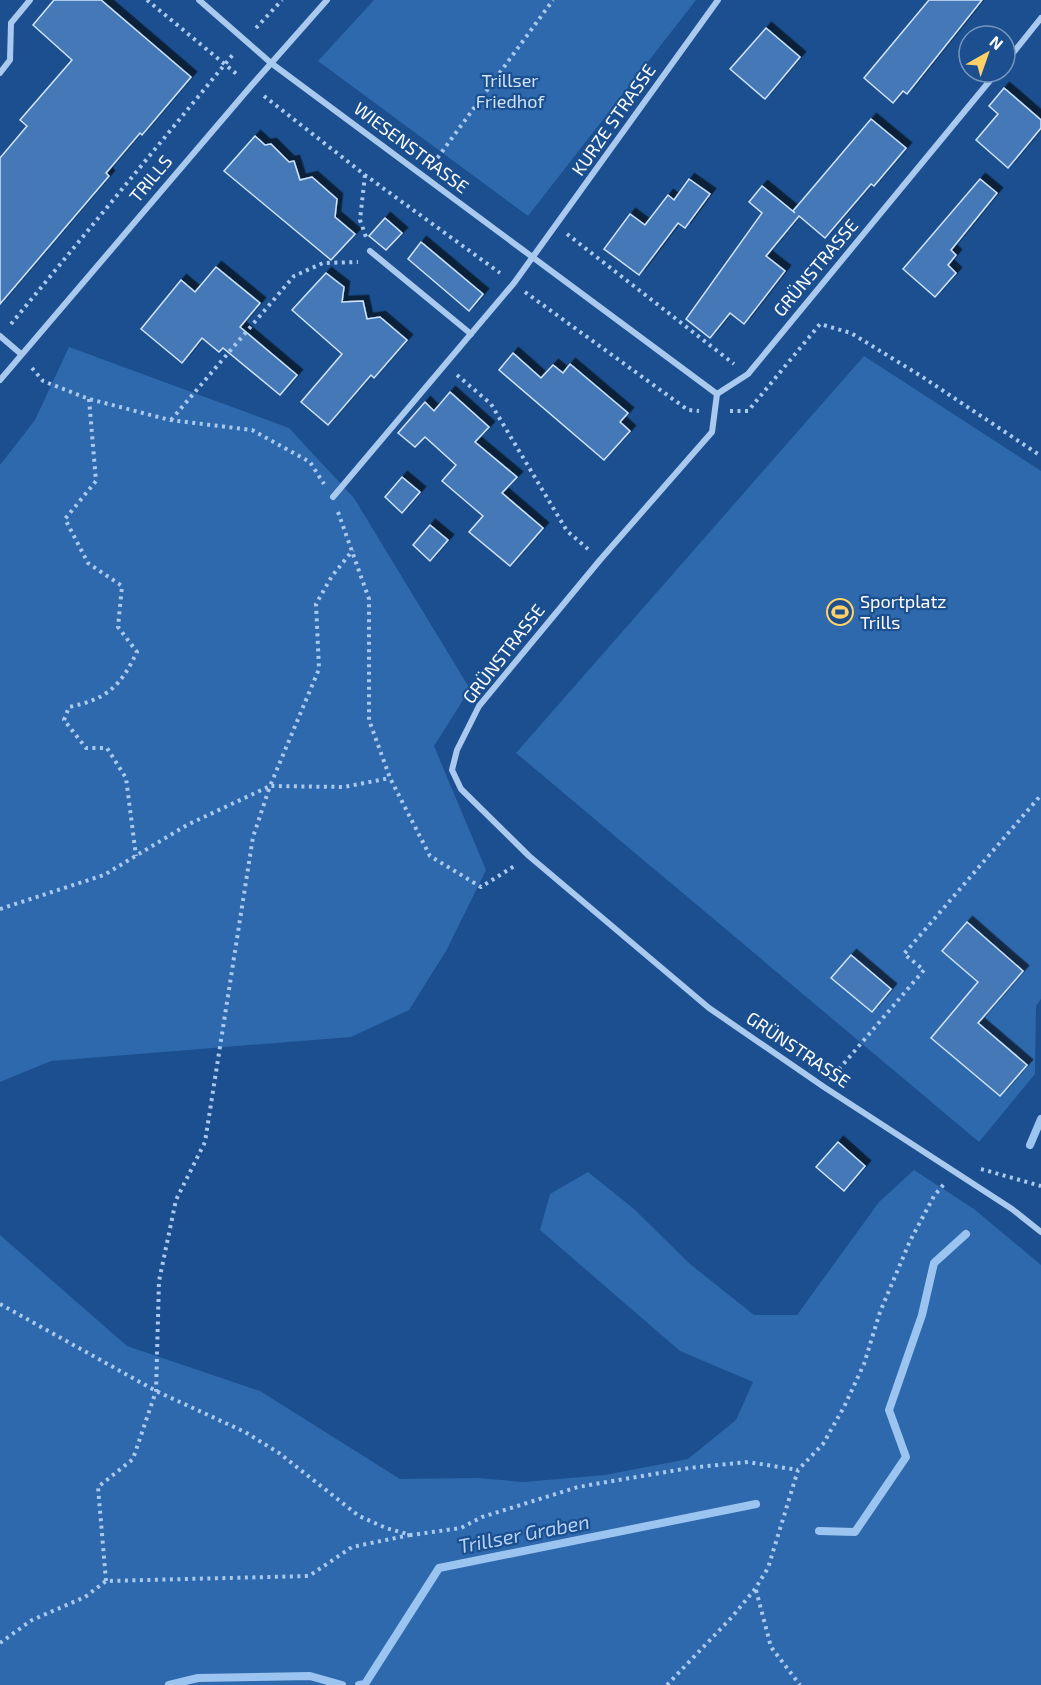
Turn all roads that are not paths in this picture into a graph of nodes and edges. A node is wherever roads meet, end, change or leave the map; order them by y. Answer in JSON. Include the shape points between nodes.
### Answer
{"nodes":[{"id":1,"x":30,"y":0,"type":"edge"},
{"id":2,"x":199,"y":0,"type":"edge"},
{"id":3,"x":327,"y":0,"type":"edge"},
{"id":4,"x":718,"y":0,"type":"edge"},
{"id":5,"x":1041,"y":18,"type":"edge"},
{"id":6,"x":1035,"y":27,"type":"junction"},
{"id":7,"x":1041,"y":32,"type":"edge"},
{"id":8,"x":1017,"y":49,"type":"edge"},
{"id":9,"x":271,"y":63,"type":"junction"},
{"id":10,"x":0,"y":73,"type":"edge"},
{"id":11,"x":987,"y":84,"type":"edge"},
{"id":12,"x":370,"y":251,"type":"road end"},
{"id":13,"x":533,"y":257,"type":"junction"},
{"id":14,"x":471,"y":334,"type":"junction"},
{"id":15,"x":0,"y":336,"type":"edge"},
{"id":16,"x":21,"y":354,"type":"junction"},
{"id":17,"x":0,"y":380,"type":"edge"},
{"id":18,"x":717,"y":394,"type":"junction"},
{"id":19,"x":333,"y":498,"type":"road end"},
{"id":20,"x":1041,"y":1232,"type":"edge"}],
"edges":[{"from":1,"to":10,"type":"street","via":[[11,23],[10,60]]},
{"from":2,"to":9,"type":"street","name":"WIESENSTRASSE"},
{"from":3,"to":9,"type":"street","name":"TRILLS"},
{"from":4,"to":13,"type":"street","name":"KURZE STRASSE"},
{"from":5,"to":6,"type":"street"},
{"from":6,"to":7,"type":"street"},
{"from":6,"to":8,"type":"street"},
{"from":9,"to":13,"type":"street","name":"WIESENSTRASSE"},
{"from":9,"to":16,"type":"street","name":"TRILLS"},
{"from":11,"to":18,"type":"street","name":"GRÜNSTRASSE","via":[[748,374]]},
{"from":12,"to":14,"type":"street"},
{"from":13,"to":14,"type":"street"},
{"from":13,"to":18,"type":"street","name":"WIESENSTRASSE"},
{"from":14,"to":19,"type":"street"},
{"from":15,"to":16,"type":"street"},
{"from":16,"to":17,"type":"street","name":"TRILLS"},
{"from":18,"to":20,"type":"street","name":"GRÜNSTRASSE","via":[[712,432],[479,706],[452,770],[461,789],[529,856],[709,1008]]}]}
